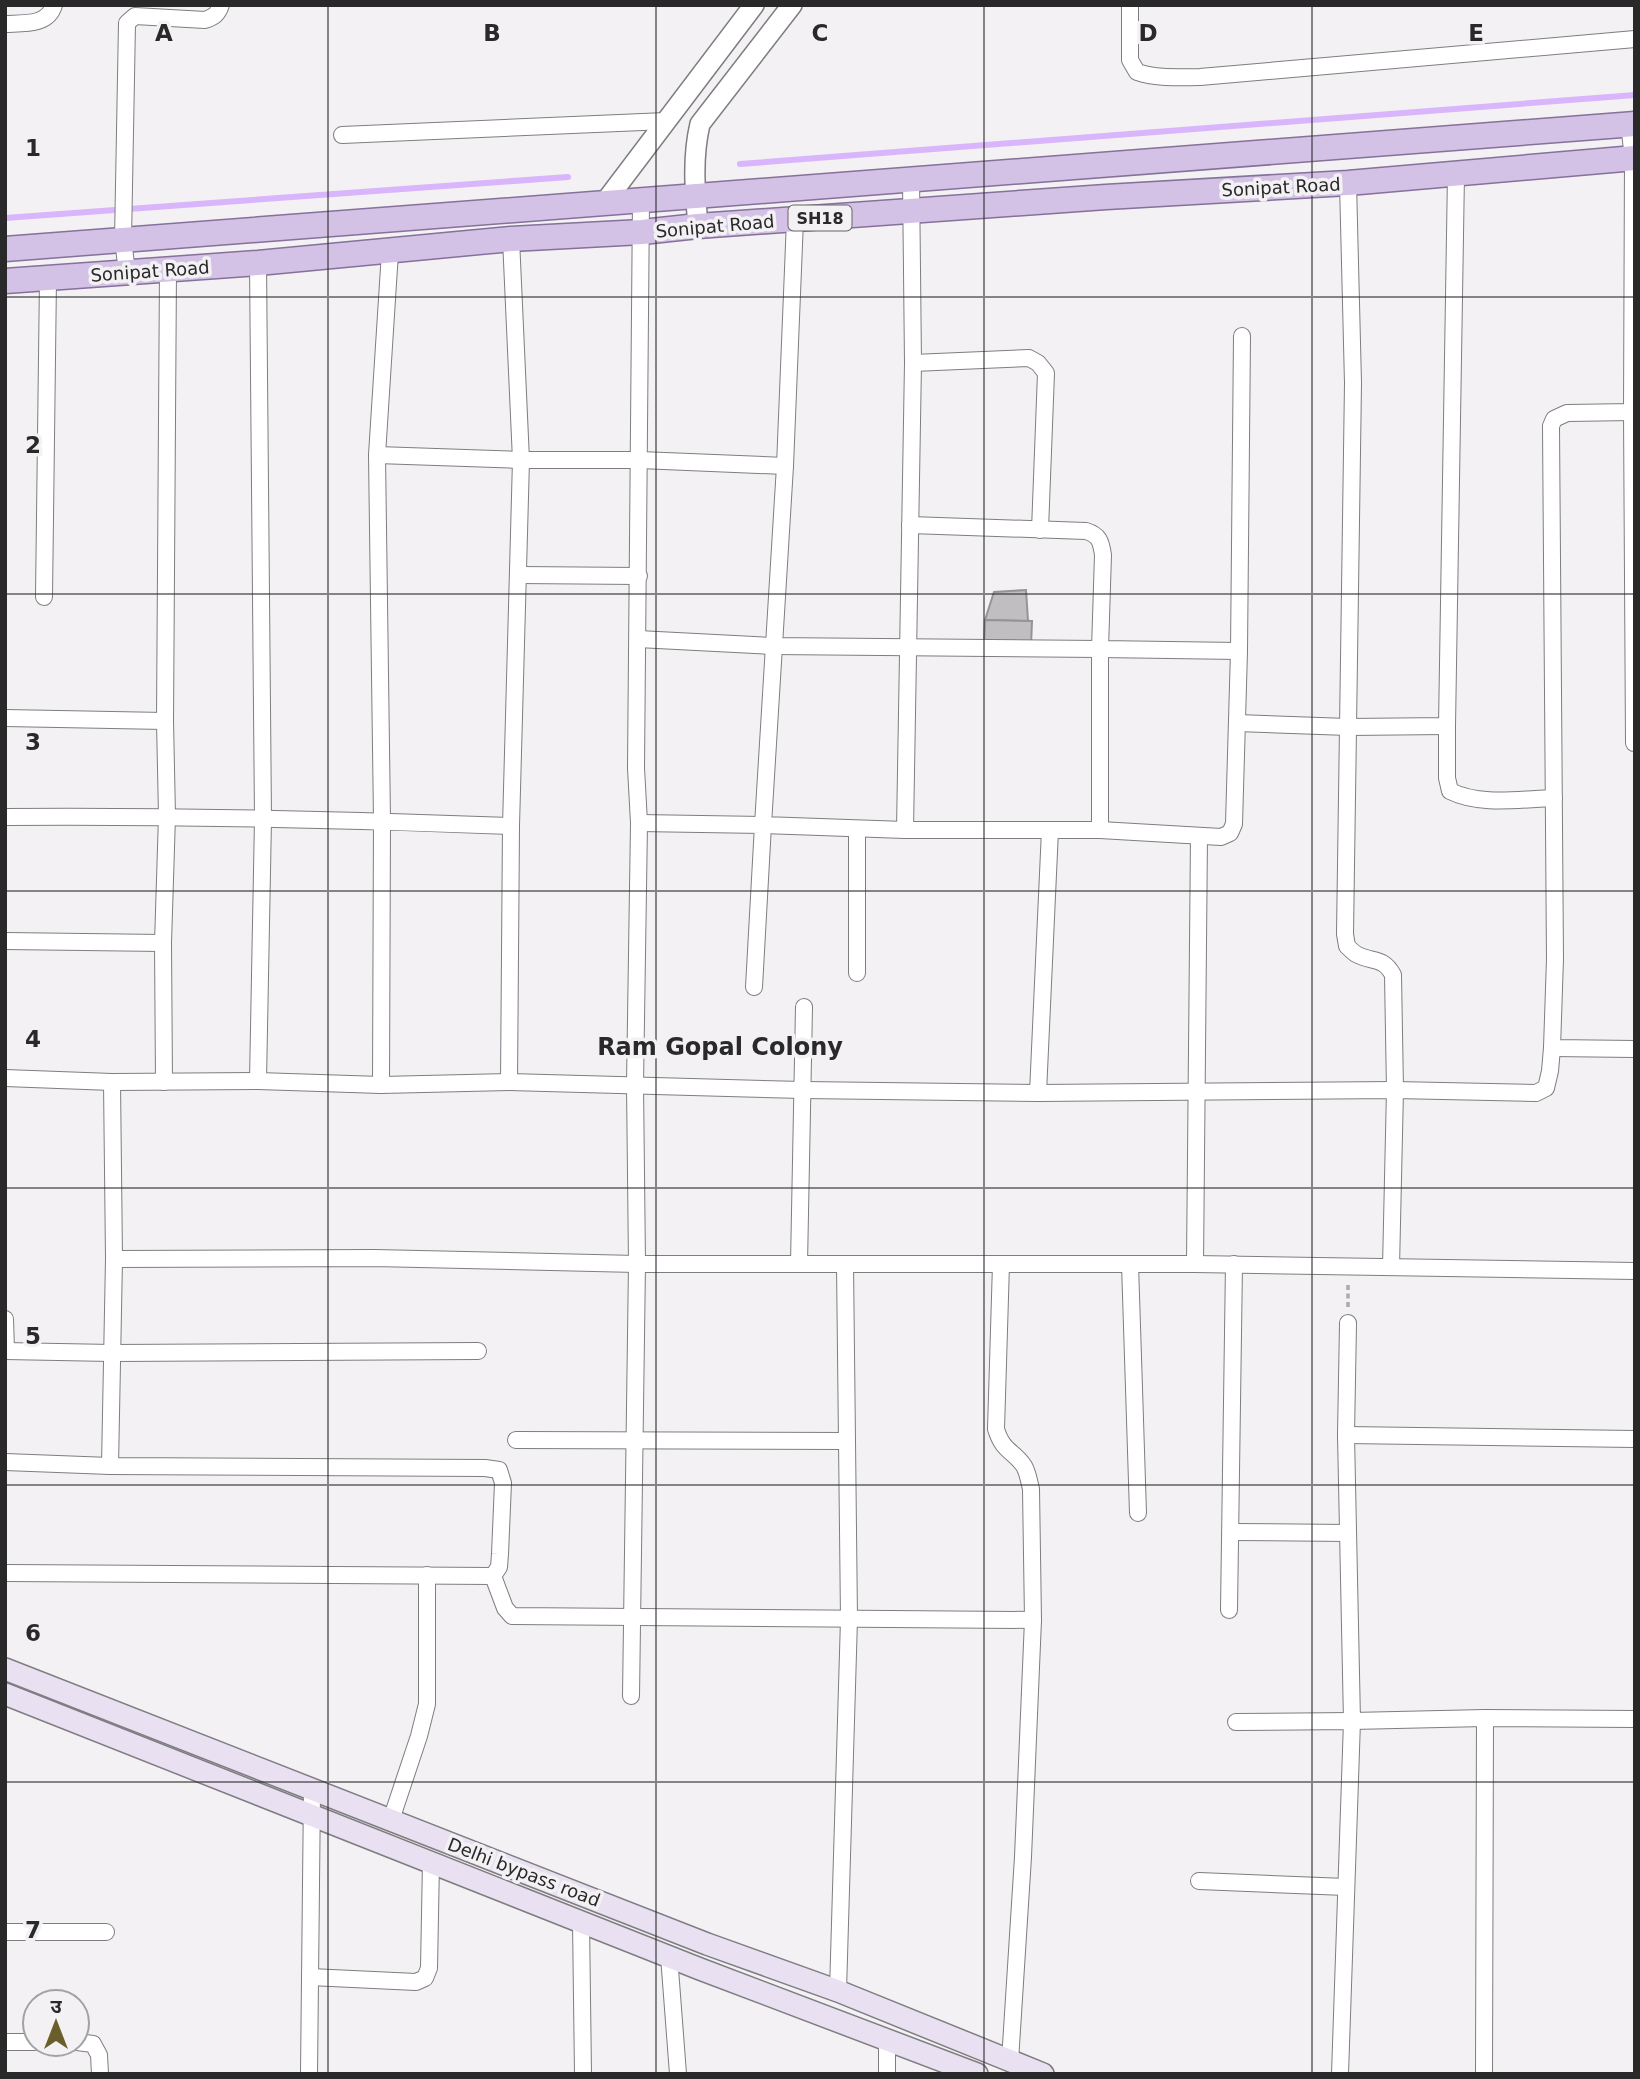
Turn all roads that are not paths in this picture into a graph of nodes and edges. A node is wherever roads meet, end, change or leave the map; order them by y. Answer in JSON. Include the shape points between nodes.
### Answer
{"nodes":[{"id":1,"x":54,"y":5,"type":"edge"},
{"id":2,"x":221,"y":5,"type":"edge"},
{"id":3,"x":754,"y":5,"type":"edge"},
{"id":4,"x":792,"y":5,"type":"edge"},
{"id":5,"x":1130,"y":5,"type":"edge"},
{"id":6,"x":5,"y":24,"type":"edge"},
{"id":7,"x":1635,"y":39,"type":"edge"},
{"id":8,"x":666,"y":121,"type":"junction"},
{"id":9,"x":1632,"y":124,"type":"edge"},
{"id":10,"x":342,"y":135,"type":"dead end"},
{"id":11,"x":1634,"y":158,"type":"edge"},
{"id":12,"x":1455,"y":174,"type":"junction"},
{"id":13,"x":911,"y":178,"type":"junction"},
{"id":14,"x":1348,"y":183,"type":"junction"},
{"id":15,"x":695,"y":195,"type":"junction"},
{"id":16,"x":641,"y":200,"type":"junction"},
{"id":17,"x":605,"y":202,"type":"junction"},
{"id":18,"x":912,"y":211,"type":"junction"},
{"id":19,"x":795,"y":220,"type":"junction"},
{"id":20,"x":698,"y":226,"type":"junction"},
{"id":21,"x":642,"y":232,"type":"junction"},
{"id":22,"x":511,"y":239,"type":"junction"},
{"id":23,"x":123,"y":240,"type":"junction"},
{"id":24,"x":5,"y":249,"type":"edge"},
{"id":25,"x":390,"y":252,"type":"junction"},
{"id":26,"x":258,"y":263,"type":"junction"},
{"id":27,"x":168,"y":269,"type":"junction"},
{"id":28,"x":127,"y":272,"type":"junction"},
{"id":29,"x":48,"y":278,"type":"junction"},
{"id":30,"x":5,"y":281,"type":"edge"},
{"id":31,"x":1242,"y":336,"type":"dead end"},
{"id":32,"x":913,"y":363,"type":"junction"},
{"id":33,"x":1632,"y":412,"type":"junction"},
{"id":34,"x":377,"y":456,"type":"junction"},
{"id":35,"x":521,"y":460,"type":"junction"},
{"id":36,"x":640,"y":460,"type":"junction"},
{"id":37,"x":785,"y":466,"type":"junction"},
{"id":38,"x":910,"y":525,"type":"junction"},
{"id":39,"x":1633,"y":525,"type":"edge"},
{"id":40,"x":1040,"y":530,"type":"junction"},
{"id":41,"x":519,"y":575,"type":"junction"},
{"id":42,"x":639,"y":576,"type":"junction"},
{"id":43,"x":44,"y":597,"type":"dead end"},
{"id":44,"x":1634,"y":601,"type":"edge"},
{"id":45,"x":638,"y":639,"type":"junction"},
{"id":46,"x":773,"y":646,"type":"junction"},
{"id":47,"x":908,"y":646,"type":"junction"},
{"id":48,"x":1100,"y":649,"type":"junction"},
{"id":49,"x":1239,"y":651,"type":"junction"},
{"id":50,"x":5,"y":719,"type":"edge"},
{"id":51,"x":165,"y":721,"type":"junction"},
{"id":52,"x":1237,"y":723,"type":"junction"},
{"id":53,"x":1447,"y":726,"type":"junction"},
{"id":54,"x":1348,"y":727,"type":"junction"},
{"id":55,"x":1634,"y":743,"type":"edge"},
{"id":56,"x":1554,"y":798,"type":"junction"},
{"id":57,"x":167,"y":816,"type":"junction"},
{"id":58,"x":5,"y":817,"type":"edge"},
{"id":59,"x":263,"y":819,"type":"junction"},
{"id":60,"x":382,"y":820,"type":"junction"},
{"id":61,"x":639,"y":823,"type":"junction"},
{"id":62,"x":763,"y":825,"type":"junction"},
{"id":63,"x":510,"y":826,"type":"junction"},
{"id":64,"x":857,"y":829,"type":"junction"},
{"id":65,"x":905,"y":830,"type":"junction"},
{"id":66,"x":1050,"y":830,"type":"junction"},
{"id":67,"x":1100,"y":830,"type":"junction"},
{"id":68,"x":1199,"y":836,"type":"junction"},
{"id":69,"x":5,"y":941,"type":"edge"},
{"id":70,"x":163,"y":943,"type":"junction"},
{"id":71,"x":856,"y":973,"type":"dead end"},
{"id":72,"x":754,"y":987,"type":"dead end"},
{"id":73,"x":804,"y":1007,"type":"dead end"},
{"id":74,"x":1552,"y":1048,"type":"junction"},
{"id":75,"x":1635,"y":1049,"type":"edge"},
{"id":76,"x":5,"y":1078,"type":"edge"},
{"id":77,"x":258,"y":1081,"type":"junction"},
{"id":78,"x":112,"y":1082,"type":"junction"},
{"id":79,"x":164,"y":1082,"type":"junction"},
{"id":80,"x":509,"y":1082,"type":"junction"},
{"id":81,"x":381,"y":1085,"type":"junction"},
{"id":82,"x":635,"y":1086,"type":"junction"},
{"id":83,"x":803,"y":1090,"type":"junction"},
{"id":84,"x":1395,"y":1090,"type":"junction"},
{"id":85,"x":1196,"y":1092,"type":"junction"},
{"id":86,"x":1038,"y":1093,"type":"junction"},
{"id":87,"x":114,"y":1259,"type":"junction"},
{"id":88,"x":637,"y":1264,"type":"junction"},
{"id":89,"x":845,"y":1264,"type":"junction"},
{"id":90,"x":1002,"y":1264,"type":"junction"},
{"id":91,"x":1130,"y":1264,"type":"junction"},
{"id":92,"x":1195,"y":1264,"type":"junction"},
{"id":93,"x":799,"y":1265,"type":"junction"},
{"id":94,"x":1234,"y":1265,"type":"junction"},
{"id":95,"x":1391,"y":1267,"type":"junction"},
{"id":96,"x":1635,"y":1271,"type":"edge"},
{"id":97,"x":5,"y":1319,"type":"edge"},
{"id":98,"x":1348,"y":1323,"type":"road end"},
{"id":99,"x":6,"y":1351,"type":"edge"},
{"id":100,"x":478,"y":1351,"type":"dead end"},
{"id":101,"x":112,"y":1353,"type":"junction"},
{"id":102,"x":1346,"y":1435,"type":"junction"},
{"id":103,"x":634,"y":1439,"type":"junction"},
{"id":104,"x":516,"y":1440,"type":"dead end"},
{"id":105,"x":1635,"y":1440,"type":"edge"},
{"id":106,"x":847,"y":1441,"type":"junction"},
{"id":107,"x":5,"y":1462,"type":"edge"},
{"id":108,"x":110,"y":1466,"type":"junction"},
{"id":109,"x":1138,"y":1513,"type":"dead end"},
{"id":110,"x":1230,"y":1532,"type":"junction"},
{"id":111,"x":1348,"y":1533,"type":"junction"},
{"id":112,"x":5,"y":1573,"type":"edge"},
{"id":113,"x":427,"y":1575,"type":"junction"},
{"id":114,"x":492,"y":1576,"type":"junction"},
{"id":115,"x":1229,"y":1610,"type":"dead end"},
{"id":116,"x":634,"y":1617,"type":"junction"},
{"id":117,"x":849,"y":1619,"type":"junction"},
{"id":118,"x":1033,"y":1620,"type":"junction"},
{"id":119,"x":5,"y":1670,"type":"edge"},
{"id":120,"x":5,"y":1694,"type":"edge"},
{"id":121,"x":631,"y":1696,"type":"dead end"},
{"id":122,"x":1485,"y":1718,"type":"junction"},
{"id":123,"x":1635,"y":1719,"type":"edge"},
{"id":124,"x":1352,"y":1721,"type":"junction"},
{"id":125,"x":1236,"y":1722,"type":"dead end"},
{"id":126,"x":312,"y":1790,"type":"junction"},
{"id":127,"x":313,"y":1816,"type":"junction"},
{"id":128,"x":391,"y":1820,"type":"junction"},
{"id":129,"x":431,"y":1862,"type":"junction"},
{"id":130,"x":1199,"y":1881,"type":"dead end"},
{"id":131,"x":1346,"y":1887,"type":"junction"},
{"id":132,"x":581,"y":1922,"type":"junction"},
{"id":133,"x":5,"y":1932,"type":"edge"},
{"id":134,"x":106,"y":1933,"type":"dead end"},
{"id":135,"x":669,"y":1956,"type":"junction"},
{"id":136,"x":310,"y":1977,"type":"junction"},
{"id":137,"x":838,"y":1991,"type":"junction"},
{"id":138,"x":887,"y":2039,"type":"junction"},
{"id":139,"x":91,"y":2044,"type":"edge"},
{"id":140,"x":1010,"y":2061,"type":"junction"},
{"id":141,"x":100,"y":2074,"type":"edge"},
{"id":142,"x":309,"y":2074,"type":"edge"},
{"id":143,"x":583,"y":2074,"type":"edge"},
{"id":144,"x":678,"y":2074,"type":"edge"},
{"id":145,"x":887,"y":2074,"type":"edge"},
{"id":146,"x":977,"y":2074,"type":"edge"},
{"id":147,"x":1043,"y":2074,"type":"edge"},
{"id":148,"x":1339,"y":2074,"type":"edge"},
{"id":149,"x":1484,"y":2074,"type":"edge"}],
"edges":[{"from":1,"to":6,"type":"street","via":[[44,20]]},
{"from":2,"to":23,"type":"street","via":[[214,17],[205,20],[135,16],[127,23]]},
{"from":3,"to":8,"type":"street"},
{"from":4,"to":15,"type":"street","via":[[700,124]]},
{"from":5,"to":7,"type":"street","via":[[1130,60],[1137,72],[1156,77]]},
{"from":8,"to":10,"type":"street"},
{"from":8,"to":17,"type":"street"},
{"from":9,"to":11,"type":"street"},
{"from":9,"to":13,"type":"main road","name":"Sonipat Road","number":"SH18"},
{"from":11,"to":12,"type":"main road","name":"Sonipat Road","number":"SH18"},
{"from":11,"to":33,"type":"street"},
{"from":12,"to":14,"type":"main road","name":"Sonipat Road","number":"SH18"},
{"from":12,"to":53,"type":"street"},
{"from":13,"to":15,"type":"main road","name":"Sonipat Road","number":"SH18"},
{"from":13,"to":18,"type":"street"},
{"from":14,"to":18,"type":"main road","name":"Sonipat Road","number":"SH18"},
{"from":14,"to":54,"type":"street","via":[[1353,383]]},
{"from":15,"to":16,"type":"main road","name":"Sonipat Road","number":"SH18"},
{"from":15,"to":20,"type":"street"},
{"from":16,"to":17,"type":"main road","name":"Sonipat Road","number":"SH18"},
{"from":16,"to":21,"type":"street"},
{"from":17,"to":23,"type":"main road","name":"Sonipat Road","number":"SH18"},
{"from":18,"to":19,"type":"main road","name":"Sonipat Road","number":"SH18"},
{"from":18,"to":32,"type":"street"},
{"from":19,"to":20,"type":"main road","name":"Sonipat Road","number":"SH18"},
{"from":19,"to":37,"type":"street"},
{"from":20,"to":21,"type":"main road","name":"Sonipat Road","number":"SH18"},
{"from":21,"to":22,"type":"main road","name":"Sonipat Road","number":"SH18"},
{"from":21,"to":36,"type":"street"},
{"from":22,"to":25,"type":"main road","name":"Sonipat Road","number":"SH18"},
{"from":22,"to":35,"type":"street"},
{"from":23,"to":24,"type":"main road","name":"Sonipat Road","number":"SH18"},
{"from":23,"to":28,"type":"street"},
{"from":25,"to":26,"type":"main road","name":"Sonipat Road","number":"SH18"},
{"from":25,"to":34,"type":"street"},
{"from":26,"to":27,"type":"main road","name":"Sonipat Road","number":"SH18"},
{"from":26,"to":59,"type":"street"},
{"from":27,"to":28,"type":"main road","name":"Sonipat Road","number":"SH18"},
{"from":27,"to":51,"type":"street"},
{"from":28,"to":29,"type":"main road","name":"Sonipat Road","number":"SH18"},
{"from":29,"to":30,"type":"main road","name":"Sonipat Road","number":"SH18"},
{"from":29,"to":43,"type":"street"},
{"from":31,"to":49,"type":"street"},
{"from":32,"to":38,"type":"street"},
{"from":32,"to":40,"type":"street","via":[[1029,358],[1038,363],[1045,373]]},
{"from":33,"to":39,"type":"street"},
{"from":33,"to":56,"type":"street","via":[[1567,413],[1554,419],[1551,426]]},
{"from":34,"to":35,"type":"street"},
{"from":34,"to":60,"type":"street"},
{"from":35,"to":36,"type":"street"},
{"from":35,"to":41,"type":"street"},
{"from":36,"to":37,"type":"street"},
{"from":36,"to":42,"type":"street"},
{"from":37,"to":46,"type":"street"},
{"from":38,"to":40,"type":"street"},
{"from":38,"to":47,"type":"street"},
{"from":39,"to":44,"type":"street"},
{"from":40,"to":48,"type":"street","via":[[1086,530],[1102,542]]},
{"from":41,"to":42,"type":"street"},
{"from":41,"to":63,"type":"street"},
{"from":42,"to":45,"type":"street"},
{"from":44,"to":55,"type":"street"},
{"from":45,"to":46,"type":"street"},
{"from":45,"to":61,"type":"street"},
{"from":46,"to":47,"type":"street"},
{"from":46,"to":62,"type":"street"},
{"from":47,"to":48,"type":"street"},
{"from":47,"to":65,"type":"street"},
{"from":48,"to":49,"type":"street"},
{"from":48,"to":67,"type":"street"},
{"from":49,"to":52,"type":"street"},
{"from":50,"to":51,"type":"street"},
{"from":51,"to":57,"type":"street"},
{"from":52,"to":54,"type":"street"},
{"from":52,"to":68,"type":"street","via":[[1234,824],[1230,833]]},
{"from":53,"to":54,"type":"street"},
{"from":53,"to":56,"type":"street","via":[[1450,791],[1478,800]]},
{"from":54,"to":84,"type":"street","via":[[1347,946],[1381,962],[1393,975]]},
{"from":56,"to":74,"type":"street"},
{"from":57,"to":58,"type":"street"},
{"from":57,"to":59,"type":"street"},
{"from":57,"to":70,"type":"street"},
{"from":59,"to":60,"type":"street"},
{"from":59,"to":77,"type":"street"},
{"from":60,"to":63,"type":"street"},
{"from":60,"to":81,"type":"street"},
{"from":61,"to":62,"type":"street"},
{"from":61,"to":82,"type":"street"},
{"from":62,"to":64,"type":"street"},
{"from":62,"to":72,"type":"street"},
{"from":63,"to":80,"type":"street"},
{"from":64,"to":65,"type":"street"},
{"from":64,"to":71,"type":"street"},
{"from":65,"to":66,"type":"street"},
{"from":66,"to":67,"type":"street"},
{"from":66,"to":86,"type":"street"},
{"from":67,"to":68,"type":"street"},
{"from":68,"to":85,"type":"street"},
{"from":69,"to":70,"type":"street"},
{"from":70,"to":79,"type":"street"},
{"from":73,"to":83,"type":"street"},
{"from":74,"to":75,"type":"street"},
{"from":74,"to":84,"type":"street","via":[[1546,1088],[1536,1093]]},
{"from":76,"to":78,"type":"street"},
{"from":77,"to":79,"type":"street"},
{"from":77,"to":81,"type":"street"},
{"from":78,"to":79,"type":"street"},
{"from":78,"to":87,"type":"street"},
{"from":80,"to":81,"type":"street"},
{"from":80,"to":82,"type":"street"},
{"from":82,"to":83,"type":"street"},
{"from":82,"to":88,"type":"street"},
{"from":83,"to":86,"type":"street"},
{"from":83,"to":93,"type":"street"},
{"from":84,"to":85,"type":"street"},
{"from":84,"to":95,"type":"street"},
{"from":85,"to":86,"type":"street"},
{"from":85,"to":92,"type":"street"},
{"from":87,"to":88,"type":"street"},
{"from":87,"to":101,"type":"street"},
{"from":88,"to":93,"type":"street"},
{"from":88,"to":103,"type":"street"},
{"from":89,"to":90,"type":"street"},
{"from":89,"to":93,"type":"street"},
{"from":89,"to":106,"type":"street"},
{"from":90,"to":91,"type":"street"},
{"from":90,"to":118,"type":"street","via":[[996,1429],[1006,1450],[1026,1468],[1031,1489]]},
{"from":91,"to":92,"type":"street"},
{"from":91,"to":109,"type":"street"},
{"from":92,"to":94,"type":"street"},
{"from":94,"to":95,"type":"street"},
{"from":94,"to":110,"type":"street"},
{"from":95,"to":96,"type":"street"},
{"from":97,"to":99,"type":"street"},
{"from":98,"to":102,"type":"street"},
{"from":99,"to":101,"type":"street"},
{"from":100,"to":101,"type":"street"},
{"from":101,"to":108,"type":"street"},
{"from":102,"to":105,"type":"street"},
{"from":102,"to":111,"type":"street"},
{"from":103,"to":104,"type":"street"},
{"from":103,"to":106,"type":"street"},
{"from":103,"to":116,"type":"street"},
{"from":106,"to":117,"type":"street"},
{"from":107,"to":108,"type":"street"},
{"from":108,"to":114,"type":"street","via":[[499,1470],[503,1483],[499,1567]]},
{"from":110,"to":111,"type":"street"},
{"from":110,"to":115,"type":"street"},
{"from":111,"to":124,"type":"street"},
{"from":112,"to":113,"type":"street"},
{"from":113,"to":114,"type":"street"},
{"from":113,"to":128,"type":"street","via":[[427,1704]]},
{"from":114,"to":116,"type":"street","via":[[512,1616]]},
{"from":116,"to":117,"type":"street"},
{"from":116,"to":121,"type":"street"},
{"from":117,"to":118,"type":"street"},
{"from":117,"to":137,"type":"street"},
{"from":118,"to":140,"type":"street"},
{"from":119,"to":126,"type":"main road","name":"Delhi bypass road"},
{"from":120,"to":127,"type":"main road","name":"Delhi bypass road"},
{"from":122,"to":123,"type":"street"},
{"from":122,"to":124,"type":"street"},
{"from":122,"to":149,"type":"street"},
{"from":124,"to":125,"type":"street"},
{"from":124,"to":131,"type":"street"},
{"from":126,"to":127,"type":"street"},
{"from":126,"to":128,"type":"main road","name":"Delhi bypass road"},
{"from":127,"to":129,"type":"main road","name":"Delhi bypass road"},
{"from":127,"to":136,"type":"street"},
{"from":128,"to":137,"type":"main road","name":"Delhi bypass road"},
{"from":129,"to":132,"type":"main road","name":"Delhi bypass road"},
{"from":129,"to":136,"type":"street","via":[[425,1978],[416,1982]]},
{"from":130,"to":131,"type":"street"},
{"from":131,"to":148,"type":"street"},
{"from":132,"to":135,"type":"main road","name":"Delhi bypass road"},
{"from":132,"to":143,"type":"street"},
{"from":133,"to":134,"type":"street"},
{"from":135,"to":138,"type":"main road","name":"Delhi bypass road"},
{"from":135,"to":144,"type":"street"},
{"from":136,"to":142,"type":"street"},
{"from":137,"to":140,"type":"main road","name":"Delhi bypass road"},
{"from":138,"to":145,"type":"street"},
{"from":138,"to":146,"type":"main road","name":"Delhi bypass road"},
{"from":139,"to":141,"type":"street","via":[[97,2049]]},
{"from":140,"to":147,"type":"main road","name":"Delhi bypass road"}]}
